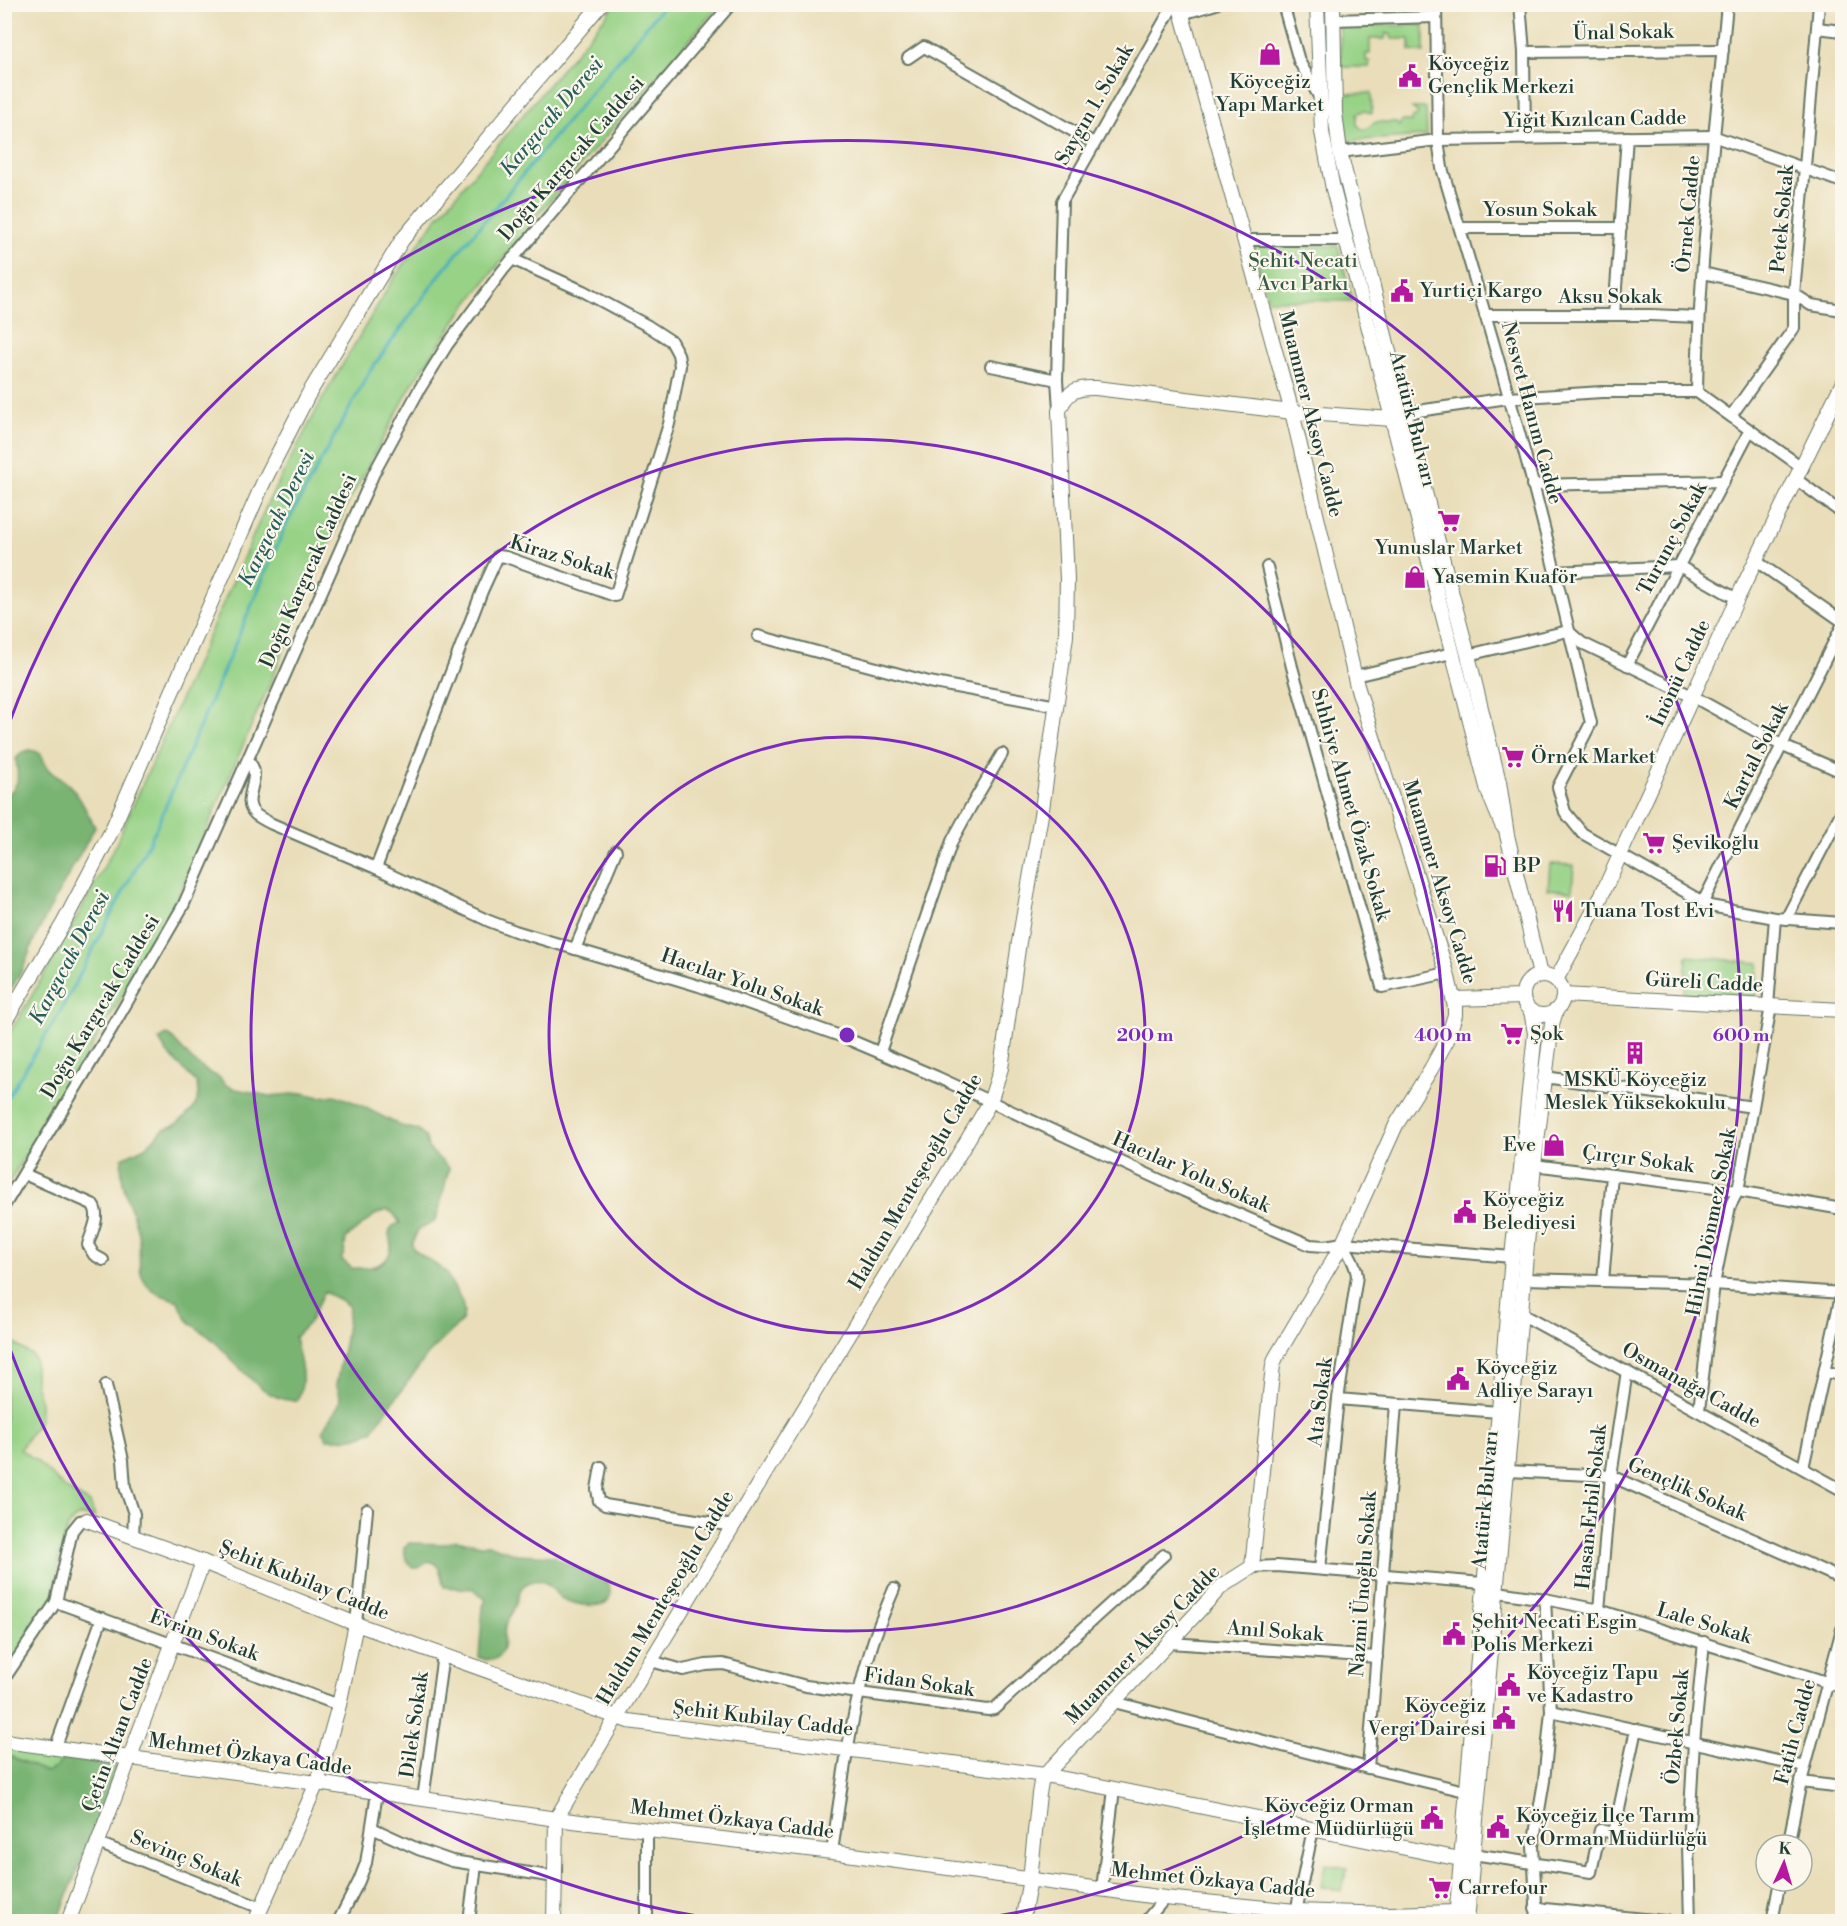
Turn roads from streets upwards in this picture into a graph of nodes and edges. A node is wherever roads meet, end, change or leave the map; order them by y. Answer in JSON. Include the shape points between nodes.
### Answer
{"nodes":[{"id":1,"x":601,"y":4,"type":"edge"},
{"id":2,"x":730,"y":4,"type":"edge"},
{"id":3,"x":1216,"y":4,"type":"edge"},
{"id":4,"x":1283,"y":4,"type":"edge"},
{"id":5,"x":1317,"y":4,"type":"edge"},
{"id":6,"x":1333,"y":4,"type":"edge"},
{"id":7,"x":1436,"y":4,"type":"edge"},
{"id":8,"x":1520,"y":4,"type":"edge"},
{"id":9,"x":1727,"y":4,"type":"edge"},
{"id":10,"x":1819,"y":4,"type":"edge"},
{"id":11,"x":1178,"y":8,"type":"edge"},
{"id":12,"x":1436,"y":17,"type":"junction"},
{"id":13,"x":1333,"y":20,"type":"junction"},
{"id":14,"x":1817,"y":28,"type":"junction"},
{"id":15,"x":1842,"y":31,"type":"edge"},
{"id":16,"x":1723,"y":50,"type":"junction"},
{"id":17,"x":1524,"y":52,"type":"junction"},
{"id":18,"x":908,"y":58,"type":"dead end"},
{"id":19,"x":1321,"y":99,"type":"junction"},
{"id":20,"x":1627,"y":136,"type":"junction"},
{"id":21,"x":1713,"y":136,"type":"junction"},
{"id":22,"x":1525,"y":139,"type":"junction"},
{"id":23,"x":1438,"y":141,"type":"junction"},
{"id":24,"x":1094,"y":143,"type":"junction"},
{"id":25,"x":1340,"y":152,"type":"junction"},
{"id":26,"x":1805,"y":168,"type":"junction"},
{"id":27,"x":1842,"y":182,"type":"edge"},
{"id":28,"x":1460,"y":228,"type":"junction"},
{"id":29,"x":1620,"y":228,"type":"junction"},
{"id":30,"x":1244,"y":240,"type":"junction"},
{"id":31,"x":1346,"y":240,"type":"junction"},
{"id":32,"x":512,"y":259,"type":"junction"},
{"id":33,"x":1702,"y":273,"type":"junction"},
{"id":34,"x":1794,"y":294,"type":"junction"},
{"id":35,"x":1842,"y":310,"type":"edge"},
{"id":36,"x":1485,"y":315,"type":"junction"},
{"id":37,"x":1614,"y":315,"type":"junction"},
{"id":38,"x":1698,"y":316,"type":"junction"},
{"id":39,"x":991,"y":366,"type":"dead end"},
{"id":40,"x":1057,"y":380,"type":"junction"},
{"id":41,"x":1842,"y":384,"type":"edge"},
{"id":42,"x":1697,"y":392,"type":"junction"},
{"id":43,"x":1508,"y":398,"type":"junction"},
{"id":44,"x":1839,"y":400,"type":"edge"},
{"id":45,"x":1059,"y":411,"type":"junction"},
{"id":46,"x":1292,"y":412,"type":"junction"},
{"id":47,"x":1398,"y":416,"type":"junction"},
{"id":48,"x":1731,"y":416,"type":"junction"},
{"id":49,"x":1750,"y":430,"type":"junction"},
{"id":50,"x":1800,"y":474,"type":"junction"},
{"id":51,"x":1724,"y":481,"type":"junction"},
{"id":52,"x":1532,"y":485,"type":"junction"},
{"id":53,"x":1842,"y":513,"type":"edge"},
{"id":54,"x":1756,"y":561,"type":"junction"},
{"id":55,"x":1679,"y":566,"type":"junction"},
{"id":56,"x":1267,"y":567,"type":"dead end"},
{"id":57,"x":1555,"y":572,"type":"junction"},
{"id":58,"x":1737,"y":599,"type":"junction"},
{"id":59,"x":1842,"y":621,"type":"edge"},
{"id":60,"x":1842,"y":626,"type":"edge"},
{"id":61,"x":1568,"y":631,"type":"junction"},
{"id":62,"x":758,"y":636,"type":"dead end"},
{"id":63,"x":1452,"y":653,"type":"junction"},
{"id":64,"x":1468,"y":655,"type":"junction"},
{"id":65,"x":1627,"y":665,"type":"junction"},
{"id":66,"x":1355,"y":676,"type":"junction"},
{"id":67,"x":1692,"y":696,"type":"junction"},
{"id":68,"x":1057,"y":706,"type":"junction"},
{"id":69,"x":1783,"y":746,"type":"junction"},
{"id":70,"x":1002,"y":754,"type":"dead end"},
{"id":71,"x":248,"y":761,"type":"junction"},
{"id":72,"x":1842,"y":772,"type":"edge"},
{"id":73,"x":1842,"y":811,"type":"edge"},
{"id":74,"x":1507,"y":835,"type":"junction"},
{"id":75,"x":616,"y":851,"type":"dead end"},
{"id":76,"x":1619,"y":855,"type":"junction"},
{"id":77,"x":376,"y":868,"type":"junction"},
{"id":78,"x":1703,"y":902,"type":"junction"},
{"id":79,"x":1781,"y":919,"type":"junction"},
{"id":80,"x":1842,"y":923,"type":"edge"},
{"id":81,"x":575,"y":949,"type":"junction"},
{"id":82,"x":1448,"y":973,"type":"junction"},
{"id":83,"x":1540,"y":975,"type":"junction"},
{"id":84,"x":1556,"y":980,"type":"junction"},
{"id":85,"x":1563,"y":995,"type":"junction"},
{"id":86,"x":1523,"y":997,"type":"junction"},
{"id":87,"x":1455,"y":999,"type":"junction"},
{"id":88,"x":1769,"y":1006,"type":"junction"},
{"id":89,"x":1842,"y":1010,"type":"edge"},
{"id":90,"x":1531,"y":1011,"type":"junction"},
{"id":91,"x":1556,"y":1011,"type":"junction"},
{"id":92,"x":4,"y":1023,"type":"edge"},
{"id":93,"x":880,"y":1052,"type":"junction"},
{"id":94,"x":1545,"y":1077,"type":"junction"},
{"id":95,"x":990,"y":1101,"type":"junction"},
{"id":96,"x":1753,"y":1107,"type":"junction"},
{"id":97,"x":1534,"y":1165,"type":"junction"},
{"id":98,"x":24,"y":1174,"type":"junction"},
{"id":99,"x":1612,"y":1175,"type":"junction"},
{"id":100,"x":1738,"y":1191,"type":"junction"},
{"id":101,"x":4,"y":1206,"type":"edge"},
{"id":102,"x":1842,"y":1209,"type":"edge"},
{"id":103,"x":1343,"y":1243,"type":"junction"},
{"id":104,"x":1512,"y":1257,"type":"junction"},
{"id":105,"x":103,"y":1260,"type":"dead end"},
{"id":106,"x":1524,"y":1279,"type":"junction"},
{"id":107,"x":1603,"y":1281,"type":"junction"},
{"id":108,"x":1714,"y":1284,"type":"junction"},
{"id":109,"x":1842,"y":1292,"type":"edge"},
{"id":110,"x":1521,"y":1314,"type":"junction"},
{"id":111,"x":1627,"y":1371,"type":"junction"},
{"id":112,"x":1825,"y":1372,"type":"junction"},
{"id":113,"x":1842,"y":1375,"type":"edge"},
{"id":114,"x":106,"y":1385,"type":"dead end"},
{"id":115,"x":1338,"y":1399,"type":"junction"},
{"id":116,"x":1396,"y":1404,"type":"junction"},
{"id":117,"x":1698,"y":1410,"type":"junction"},
{"id":118,"x":1498,"y":1412,"type":"junction"},
{"id":119,"x":601,"y":1467,"type":"dead end"},
{"id":120,"x":1803,"y":1468,"type":"junction"},
{"id":121,"x":1508,"y":1471,"type":"junction"},
{"id":122,"x":1611,"y":1476,"type":"junction"},
{"id":123,"x":1842,"y":1490,"type":"edge"},
{"id":124,"x":367,"y":1510,"type":"dead end"},
{"id":125,"x":87,"y":1520,"type":"joint"},
{"id":126,"x":733,"y":1526,"type":"junction"},
{"id":127,"x":133,"y":1537,"type":"junction"},
{"id":128,"x":1164,"y":1556,"type":"dead end"},
{"id":129,"x":202,"y":1562,"type":"junction"},
{"id":130,"x":1252,"y":1567,"type":"junction"},
{"id":131,"x":1320,"y":1569,"type":"junction"},
{"id":132,"x":1383,"y":1574,"type":"junction"},
{"id":133,"x":1842,"y":1579,"type":"edge"},
{"id":134,"x":1484,"y":1583,"type":"junction"},
{"id":135,"x":894,"y":1589,"type":"dead end"},
{"id":136,"x":1498,"y":1592,"type":"junction"},
{"id":137,"x":1545,"y":1599,"type":"junction"},
{"id":138,"x":57,"y":1602,"type":"junction"},
{"id":139,"x":1599,"y":1610,"type":"junction"},
{"id":140,"x":102,"y":1618,"type":"junction"},
{"id":141,"x":356,"y":1624,"type":"junction"},
{"id":142,"x":1842,"y":1629,"type":"edge"},
{"id":143,"x":1704,"y":1642,"type":"junction"},
{"id":144,"x":174,"y":1643,"type":"junction"},
{"id":145,"x":1170,"y":1643,"type":"junction"},
{"id":146,"x":443,"y":1655,"type":"junction"},
{"id":147,"x":1377,"y":1657,"type":"junction"},
{"id":148,"x":651,"y":1661,"type":"junction"},
{"id":149,"x":4,"y":1679,"type":"edge"},
{"id":150,"x":1828,"y":1682,"type":"junction"},
{"id":151,"x":1842,"y":1687,"type":"edge"},
{"id":152,"x":858,"y":1693,"type":"junction"},
{"id":153,"x":1114,"y":1701,"type":"junction"},
{"id":154,"x":339,"y":1705,"type":"junction"},
{"id":155,"x":1551,"y":1712,"type":"junction"},
{"id":156,"x":616,"y":1718,"type":"junction"},
{"id":157,"x":1636,"y":1729,"type":"junction"},
{"id":158,"x":4,"y":1741,"type":"edge"},
{"id":159,"x":1694,"y":1742,"type":"junction"},
{"id":160,"x":55,"y":1749,"type":"junction"},
{"id":161,"x":847,"y":1750,"type":"junction"},
{"id":162,"x":130,"y":1759,"type":"junction"},
{"id":163,"x":1805,"y":1767,"type":"junction"},
{"id":164,"x":1368,"y":1768,"type":"junction"},
{"id":165,"x":1045,"y":1775,"type":"junction"},
{"id":166,"x":1801,"y":1782,"type":"junction"},
{"id":167,"x":317,"y":1783,"type":"junction"},
{"id":168,"x":1842,"y":1787,"type":"edge"},
{"id":169,"x":1114,"y":1789,"type":"junction"},
{"id":170,"x":1465,"y":1791,"type":"junction"},
{"id":171,"x":377,"y":1793,"type":"junction"},
{"id":172,"x":423,"y":1799,"type":"junction"},
{"id":173,"x":556,"y":1819,"type":"junction"},
{"id":174,"x":372,"y":1828,"type":"junction"},
{"id":175,"x":647,"y":1828,"type":"junction"},
{"id":176,"x":1313,"y":1829,"type":"junction"},
{"id":177,"x":1790,"y":1833,"type":"edge"},
{"id":178,"x":98,"y":1843,"type":"junction"},
{"id":179,"x":832,"y":1852,"type":"junction"},
{"id":180,"x":1467,"y":1856,"type":"junction"},
{"id":181,"x":1533,"y":1863,"type":"junction"},
{"id":182,"x":476,"y":1865,"type":"junction"},
{"id":183,"x":555,"y":1877,"type":"junction"},
{"id":184,"x":1030,"y":1879,"type":"junction"},
{"id":185,"x":1102,"y":1889,"type":"junction"},
{"id":186,"x":1778,"y":1893,"type":"edge"},
{"id":187,"x":1165,"y":1898,"type":"junction"},
{"id":188,"x":261,"y":1908,"type":"junction"},
{"id":189,"x":1535,"y":1908,"type":"junction"},
{"id":190,"x":1295,"y":1916,"type":"edge"},
{"id":191,"x":1388,"y":1918,"type":"edge"},
{"id":192,"x":1460,"y":1918,"type":"edge"},
{"id":193,"x":68,"y":1922,"type":"edge"},
{"id":194,"x":255,"y":1922,"type":"edge"},
{"id":195,"x":338,"y":1922,"type":"edge"},
{"id":196,"x":469,"y":1922,"type":"edge"},
{"id":197,"x":554,"y":1922,"type":"edge"},
{"id":198,"x":646,"y":1922,"type":"edge"},
{"id":199,"x":1022,"y":1922,"type":"edge"},
{"id":200,"x":1144,"y":1922,"type":"edge"},
{"id":201,"x":1537,"y":1922,"type":"edge"},
{"id":202,"x":1674,"y":1922,"type":"edge"},
{"id":203,"x":1690,"y":1922,"type":"edge"},
{"id":204,"x":1772,"y":1922,"type":"edge"}],
"edges":[{"from":1,"to":92,"type":"street","via":[[402,240],[308,395],[264,481],[106,840],[64,922]]},
{"from":2,"to":32,"type":"street","name":"Doğu Kargıcak Caddesi"},
{"from":3,"to":11,"type":"street"},
{"from":4,"to":19,"type":"street","via":[[1299,61]]},
{"from":5,"to":19,"type":"street","name":"Atatürk Bulvarı"},
{"from":6,"to":13,"type":"street","name":"Atatürk Bulvarı"},
{"from":7,"to":12,"type":"street","name":"Nesvet Hanım Cadde"},
{"from":8,"to":17,"type":"street"},
{"from":9,"to":16,"type":"street","name":"Örnek Cadde"},
{"from":10,"to":14,"type":"street","name":"Petek Sokak"},
{"from":11,"to":24,"type":"street","name":"Saygın 1. Sokak"},
{"from":11,"to":30,"type":"street","name":"Muammer Aksoy Cadde"},
{"from":12,"to":13,"type":"street"},
{"from":12,"to":23,"type":"street","name":"Nesvet Hanım Cadde"},
{"from":13,"to":25,"type":"street","name":"Atatürk Bulvarı"},
{"from":14,"to":15,"type":"street"},
{"from":14,"to":26,"type":"street","name":"Petek Sokak"},
{"from":16,"to":17,"type":"street","name":"Ünal Sokak"},
{"from":16,"to":21,"type":"street","name":"Örnek Cadde"},
{"from":17,"to":22,"type":"street"},
{"from":18,"to":24,"type":"street","via":[[924,47]]},
{"from":19,"to":31,"type":"street","name":"Atatürk Bulvarı","via":[[1324,145]]},
{"from":20,"to":21,"type":"street","name":"Yiğit Kızılcan Cadde"},
{"from":20,"to":22,"type":"street","name":"Yiğit Kızılcan Cadde"},
{"from":20,"to":29,"type":"street"},
{"from":21,"to":26,"type":"street","name":"Yiğit Kızılcan Cadde"},
{"from":21,"to":33,"type":"street","name":"Örnek Cadde"},
{"from":22,"to":23,"type":"street","name":"Yiğit Kızılcan Cadde"},
{"from":23,"to":25,"type":"street","name":"Yiğit Kızılcan Cadde"},
{"from":23,"to":28,"type":"street","name":"Nesvet Hanım Cadde"},
{"from":24,"to":40,"type":"street","name":"Saygın 1. Sokak","via":[[1060,209]]},
{"from":25,"to":47,"type":"street","name":"Atatürk Bulvarı"},
{"from":26,"to":27,"type":"street","name":"Yiğit Kızılcan Cadde"},
{"from":26,"to":34,"type":"street","name":"Petek Sokak"},
{"from":28,"to":29,"type":"street","name":"Yosun Sokak"},
{"from":28,"to":36,"type":"street","name":"Nesvet Hanım Cadde"},
{"from":29,"to":37,"type":"street"},
{"from":30,"to":31,"type":"street"},
{"from":30,"to":46,"type":"street","name":"Muammer Aksoy Cadde"},
{"from":31,"to":47,"type":"street","name":"Atatürk Bulvarı"},
{"from":32,"to":71,"type":"street","name":"Doğu Kargıcak Caddesi","via":[[447,345],[388,445]]},
{"from":32,"to":77,"type":"street","name":"Kiraz Sokak","via":[[583,291],[671,341],[680,366],[669,424],[615,596],[498,556]]},
{"from":33,"to":34,"type":"street"},
{"from":33,"to":38,"type":"street","name":"Örnek Cadde"},
{"from":34,"to":35,"type":"street","via":[[1811,305]]},
{"from":34,"to":48,"type":"street","name":"Petek Sokak","via":[[1794,328]]},
{"from":36,"to":37,"type":"street","name":"Aksu Sokak"},
{"from":36,"to":43,"type":"street","name":"Nesvet Hanım Cadde"},
{"from":37,"to":38,"type":"street","name":"Aksu Sokak"},
{"from":38,"to":42,"type":"street","name":"Örnek Cadde"},
{"from":39,"to":40,"type":"street"},
{"from":40,"to":45,"type":"street","name":"Saygın 1. Sokak"},
{"from":41,"to":44,"type":"street","name":"İnönü Cadde"},
{"from":42,"to":43,"type":"street","via":[[1602,392]]},
{"from":42,"to":48,"type":"street"},
{"from":43,"to":47,"type":"street"},
{"from":43,"to":52,"type":"street","name":"Nesvet Hanım Cadde"},
{"from":44,"to":50,"type":"street","name":"İnönü Cadde"},
{"from":45,"to":46,"type":"street","via":[[1067,396],[1084,388]]},
{"from":45,"to":68,"type":"street","name":"Haldun Menteşeoğlu Cadde","via":[[1067,579],[1066,636]]},
{"from":46,"to":47,"type":"street"},
{"from":46,"to":66,"type":"street","name":"Muammer Aksoy Cadde"},
{"from":47,"to":63,"type":"street","name":"Atatürk Bulvarı"},
{"from":47,"to":64,"type":"street","name":"Atatürk Bulvarı"},
{"from":48,"to":49,"type":"street"},
{"from":49,"to":50,"type":"street"},
{"from":49,"to":51,"type":"street","name":"Turunç Sokak"},
{"from":50,"to":53,"type":"street"},
{"from":50,"to":54,"type":"street","name":"İnönü Cadde"},
{"from":51,"to":52,"type":"street"},
{"from":51,"to":55,"type":"street","name":"Turunç Sokak"},
{"from":52,"to":57,"type":"street","name":"Nesvet Hanım Cadde"},
{"from":54,"to":58,"type":"street","name":"İnönü Cadde"},
{"from":54,"to":59,"type":"street"},
{"from":55,"to":57,"type":"street"},
{"from":55,"to":58,"type":"street"},
{"from":55,"to":65,"type":"street","name":"Turunç Sokak"},
{"from":56,"to":82,"type":"street","name":"Sıhhiye Ahmet Özak Sokak","via":[[1382,987]]},
{"from":57,"to":61,"type":"street","name":"Nesvet Hanım Cadde"},
{"from":58,"to":67,"type":"street","name":"İnönü Cadde"},
{"from":60,"to":69,"type":"street","name":"Kartal Sokak"},
{"from":61,"to":64,"type":"street"},
{"from":61,"to":65,"type":"street","via":[[1582,643]]},
{"from":61,"to":76,"type":"street","name":"Nesvet Hanım Cadde","via":[[1591,723],[1558,787],[1565,812],[1582,833]]},
{"from":62,"to":68,"type":"street","via":[[929,682]]},
{"from":63,"to":66,"type":"street"},
{"from":63,"to":74,"type":"street","name":"Atatürk Bulvarı","via":[[1488,791]]},
{"from":64,"to":74,"type":"street","name":"Atatürk Bulvarı","via":[[1499,782]]},
{"from":65,"to":67,"type":"street"},
{"from":66,"to":82,"type":"street","name":"Muammer Aksoy Cadde"},
{"from":67,"to":69,"type":"street"},
{"from":67,"to":76,"type":"street","name":"İnönü Cadde"},
{"from":68,"to":95,"type":"street","name":"Haldun Menteşeoğlu Cadde","via":[[1001,1068]]},
{"from":69,"to":72,"type":"street"},
{"from":69,"to":78,"type":"street","name":"Kartal Sokak"},
{"from":70,"to":93,"type":"street","via":[[952,841]]},
{"from":71,"to":77,"type":"street","name":"Hacılar Yolu Sokak","via":[[254,772],[249,801],[252,812]]},
{"from":71,"to":98,"type":"street","name":"Doğu Kargıcak Caddesi","via":[[183,906]]},
{"from":73,"to":79,"type":"street"},
{"from":74,"to":83,"type":"street","name":"Atatürk Bulvarı"},
{"from":75,"to":81,"type":"street"},
{"from":76,"to":78,"type":"street"},
{"from":76,"to":84,"type":"street","name":"İnönü Cadde"},
{"from":77,"to":81,"type":"street","name":"Hacılar Yolu Sokak","via":[[489,921]]},
{"from":78,"to":79,"type":"street"},
{"from":79,"to":80,"type":"street"},
{"from":79,"to":88,"type":"street","name":"Hilmi Dönmez Sokak"},
{"from":81,"to":93,"type":"street","name":"Hacılar Yolu Sokak","via":[[699,986]]},
{"from":82,"to":87,"type":"street","name":"Muammer Aksoy Cadde"},
{"from":83,"to":84,"type":"street"},
{"from":83,"to":86,"type":"street","via":[[1529,980]]},
{"from":84,"to":85,"type":"street"},
{"from":85,"to":88,"type":"street","name":"Güreli Cadde"},
{"from":85,"to":91,"type":"street"},
{"from":86,"to":87,"type":"street"},
{"from":86,"to":90,"type":"street"},
{"from":87,"to":103,"type":"street","name":"Muammer Aksoy Cadde","via":[[1455,1016],[1447,1040],[1396,1125]]},
{"from":88,"to":89,"type":"street","name":"Güreli Cadde"},
{"from":88,"to":96,"type":"street","name":"Hilmi Dönmez Sokak"},
{"from":90,"to":91,"type":"street","via":[[1544,1015]]},
{"from":90,"to":104,"type":"street","name":"Atatürk Bulvarı","via":[[1535,1033]]},
{"from":91,"to":94,"type":"street","name":"Atatürk Bulvarı"},
{"from":93,"to":95,"type":"street","name":"Hacılar Yolu Sokak"},
{"from":94,"to":96,"type":"street"},
{"from":94,"to":97,"type":"street","name":"Atatürk Bulvarı"},
{"from":95,"to":103,"type":"street","name":"Hacılar Yolu Sokak","via":[[1310,1245]]},
{"from":95,"to":126,"type":"street","name":"Haldun Menteşeoğlu Cadde"},
{"from":96,"to":100,"type":"street","name":"Hilmi Dönmez Sokak"},
{"from":97,"to":99,"type":"street","name":"Çırçır Sokak"},
{"from":97,"to":106,"type":"street","name":"Atatürk Bulvarı"},
{"from":98,"to":101,"type":"street","name":"Doğu Kargıcak Caddesi"},
{"from":98,"to":105,"type":"street","via":[[96,1208],[88,1245],[94,1256]]},
{"from":99,"to":100,"type":"street","name":"Çırçır Sokak"},
{"from":99,"to":107,"type":"street"},
{"from":100,"to":102,"type":"street","name":"Çırçır Sokak"},
{"from":100,"to":108,"type":"street","name":"Hilmi Dönmez Sokak","via":[[1730,1206]]},
{"from":103,"to":104,"type":"street","name":"Hacılar Yolu Sokak"},
{"from":103,"to":115,"type":"street","name":"Ata Sokak","via":[[1357,1266],[1358,1276]]},
{"from":103,"to":130,"type":"street","name":"Muammer Aksoy Cadde","via":[[1273,1365]]},
{"from":104,"to":118,"type":"street","name":"Atatürk Bulvarı"},
{"from":106,"to":107,"type":"street"},
{"from":106,"to":110,"type":"street","name":"Atatürk Bulvarı"},
{"from":107,"to":108,"type":"street"},
{"from":108,"to":109,"type":"street"},
{"from":108,"to":117,"type":"street","name":"Hilmi Dönmez Sokak"},
{"from":109,"to":112,"type":"street"},
{"from":110,"to":111,"type":"street","name":"Osmanağa Cadde"},
{"from":110,"to":121,"type":"street","name":"Atatürk Bulvarı"},
{"from":111,"to":117,"type":"street","name":"Osmanağa Cadde"},
{"from":111,"to":122,"type":"street","name":"Hasan Erbil Sokak"},
{"from":112,"to":113,"type":"street"},
{"from":112,"to":120,"type":"street"},
{"from":114,"to":127,"type":"street","via":[[125,1487],[134,1514]]},
{"from":115,"to":116,"type":"street"},
{"from":115,"to":131,"type":"street","name":"Ata Sokak"},
{"from":116,"to":118,"type":"street"},
{"from":116,"to":132,"type":"street","name":"Nazmi Ünoğlu Sokak"},
{"from":117,"to":120,"type":"street","name":"Osmanağa Cadde"},
{"from":118,"to":134,"type":"street","name":"Atatürk Bulvarı"},
{"from":119,"to":126,"type":"street","via":[[597,1496],[605,1505]]},
{"from":120,"to":123,"type":"street","name":"Osmanağa Cadde"},
{"from":121,"to":122,"type":"street","name":"Gençlik Sokak"},
{"from":121,"to":136,"type":"street","name":"Atatürk Bulvarı"},
{"from":122,"to":133,"type":"street","name":"Gençlik Sokak"},
{"from":122,"to":139,"type":"street","name":"Hasan Erbil Sokak"},
{"from":124,"to":141,"type":"street"},
{"from":125,"to":127,"type":"street","name":"Şehit Kubilay Cadde"},
{"from":125,"to":138,"type":"street","via":[[80,1521],[72,1532]]},
{"from":126,"to":148,"type":"street","name":"Haldun Menteşeoğlu Cadde"},
{"from":127,"to":129,"type":"street","name":"Şehit Kubilay Cadde"},
{"from":128,"to":152,"type":"street","name":"Fidan Sokak","via":[[994,1709]]},
{"from":129,"to":141,"type":"street","name":"Şehit Kubilay Cadde"},
{"from":129,"to":144,"type":"street","name":"Çetin Altan Cadde"},
{"from":130,"to":131,"type":"street"},
{"from":130,"to":145,"type":"street","name":"Muammer Aksoy Cadde","via":[[1222,1586]]},
{"from":131,"to":132,"type":"street"},
{"from":132,"to":134,"type":"street"},
{"from":132,"to":147,"type":"street","name":"Nazmi Ünoğlu Sokak"},
{"from":134,"to":170,"type":"street","name":"Atatürk Bulvarı"},
{"from":135,"to":152,"type":"street","via":[[870,1649]]},
{"from":136,"to":137,"type":"street","name":"Lale Sokak"},
{"from":136,"to":180,"type":"street","name":"Atatürk Bulvarı"},
{"from":137,"to":139,"type":"street","name":"Lale Sokak"},
{"from":137,"to":155,"type":"street"},
{"from":138,"to":140,"type":"street","name":"Evrim Sokak"},
{"from":138,"to":149,"type":"street"},
{"from":139,"to":143,"type":"street","name":"Lale Sokak"},
{"from":140,"to":144,"type":"street","name":"Evrim Sokak"},
{"from":140,"to":160,"type":"street"},
{"from":141,"to":146,"type":"street","name":"Şehit Kubilay Cadde"},
{"from":141,"to":154,"type":"street"},
{"from":142,"to":150,"type":"street","name":"Fatih Cadde"},
{"from":143,"to":150,"type":"street","name":"Lale Sokak"},
{"from":143,"to":159,"type":"street","name":"Özbek Sokak"},
{"from":144,"to":154,"type":"street","name":"Evrim Sokak"},
{"from":144,"to":162,"type":"street","name":"Çetin Altan Cadde"},
{"from":145,"to":147,"type":"street","name":"Anıl Sokak"},
{"from":145,"to":153,"type":"street","name":"Muammer Aksoy Cadde"},
{"from":146,"to":156,"type":"street","name":"Şehit Kubilay Cadde"},
{"from":146,"to":172,"type":"street","name":"Dilek Sokak"},
{"from":147,"to":164,"type":"street","name":"Nazmi Ünoğlu Sokak"},
{"from":148,"to":152,"type":"street","name":"Fidan Sokak","via":[[683,1670],[723,1664],[790,1683]]},
{"from":148,"to":156,"type":"street","name":"Haldun Menteşeoğlu Cadde"},
{"from":150,"to":151,"type":"street","name":"Lale Sokak"},
{"from":150,"to":163,"type":"street","name":"Fatih Cadde"},
{"from":152,"to":161,"type":"street"},
{"from":153,"to":164,"type":"street"},
{"from":153,"to":165,"type":"street","name":"Muammer Aksoy Cadde"},
{"from":154,"to":167,"type":"street"},
{"from":155,"to":157,"type":"street"},
{"from":155,"to":181,"type":"street"},
{"from":156,"to":161,"type":"street","name":"Şehit Kubilay Cadde"},
{"from":156,"to":173,"type":"street","name":"Haldun Menteşeoğlu Cadde"},
{"from":157,"to":159,"type":"street"},
{"from":157,"to":181,"type":"street","via":[[1614,1833],[1600,1830],[1591,1872]]},
{"from":158,"to":160,"type":"street","name":"Mehmet Özkaya Cadde"},
{"from":159,"to":163,"type":"street"},
{"from":159,"to":203,"type":"street","name":"Özbek Sokak","via":[[1688,1845]]},
{"from":160,"to":162,"type":"street","name":"Mehmet Özkaya Cadde"},
{"from":161,"to":165,"type":"street","name":"Şehit Kubilay Cadde"},
{"from":161,"to":179,"type":"street"},
{"from":162,"to":167,"type":"street","name":"Mehmet Özkaya Cadde"},
{"from":162,"to":178,"type":"street","name":"Çetin Altan Cadde"},
{"from":163,"to":166,"type":"street","name":"Fatih Cadde"},
{"from":164,"to":170,"type":"street"},
{"from":165,"to":169,"type":"street","name":"Şehit Kubilay Cadde"},
{"from":165,"to":184,"type":"street","name":"Muammer Aksoy Cadde","via":[[1039,1794]]},
{"from":166,"to":168,"type":"street"},
{"from":166,"to":177,"type":"street","name":"Fatih Cadde"},
{"from":167,"to":171,"type":"street","name":"Mehmet Özkaya Cadde"},
{"from":167,"to":188,"type":"street"},
{"from":169,"to":176,"type":"street","name":"Şehit Kubilay Cadde"},
{"from":169,"to":185,"type":"street"},
{"from":170,"to":180,"type":"street","name":"Atatürk Bulvarı"},
{"from":171,"to":172,"type":"street","name":"Mehmet Özkaya Cadde"},
{"from":171,"to":174,"type":"street"},
{"from":172,"to":173,"type":"street","name":"Mehmet Özkaya Cadde"},
{"from":173,"to":175,"type":"street","name":"Mehmet Özkaya Cadde"},
{"from":173,"to":183,"type":"street","name":"Haldun Menteşeoğlu Cadde"},
{"from":174,"to":182,"type":"street","via":[[418,1849]]},
{"from":174,"to":195,"type":"street","via":[[363,1872]]},
{"from":175,"to":179,"type":"street","name":"Mehmet Özkaya Cadde"},
{"from":175,"to":198,"type":"street"},
{"from":176,"to":180,"type":"street","name":"Şehit Kubilay Cadde"},
{"from":176,"to":190,"type":"street"},
{"from":178,"to":188,"type":"street","name":"Sevinç Sokak"},
{"from":178,"to":193,"type":"street","name":"Çetin Altan Cadde"},
{"from":179,"to":184,"type":"street","name":"Mehmet Özkaya Cadde"},
{"from":180,"to":181,"type":"street"},
{"from":180,"to":192,"type":"street","name":"Atatürk Bulvarı"},
{"from":181,"to":189,"type":"street"},
{"from":182,"to":183,"type":"street"},
{"from":182,"to":196,"type":"street"},
{"from":183,"to":197,"type":"street","name":"Haldun Menteşeoğlu Cadde"},
{"from":184,"to":185,"type":"street","name":"Mehmet Özkaya Cadde"},
{"from":184,"to":199,"type":"street","name":"Muammer Aksoy Cadde"},
{"from":185,"to":187,"type":"street","name":"Mehmet Özkaya Cadde"},
{"from":186,"to":204,"type":"street"},
{"from":187,"to":190,"type":"street","name":"Mehmet Özkaya Cadde"},
{"from":187,"to":200,"type":"street"},
{"from":188,"to":194,"type":"street"},
{"from":189,"to":201,"type":"street"},
{"from":189,"to":202,"type":"street"},
{"from":190,"to":191,"type":"street","name":"Mehmet Özkaya Cadde"},
{"from":191,"to":192,"type":"street","name":"Mehmet Özkaya Cadde"}]}
